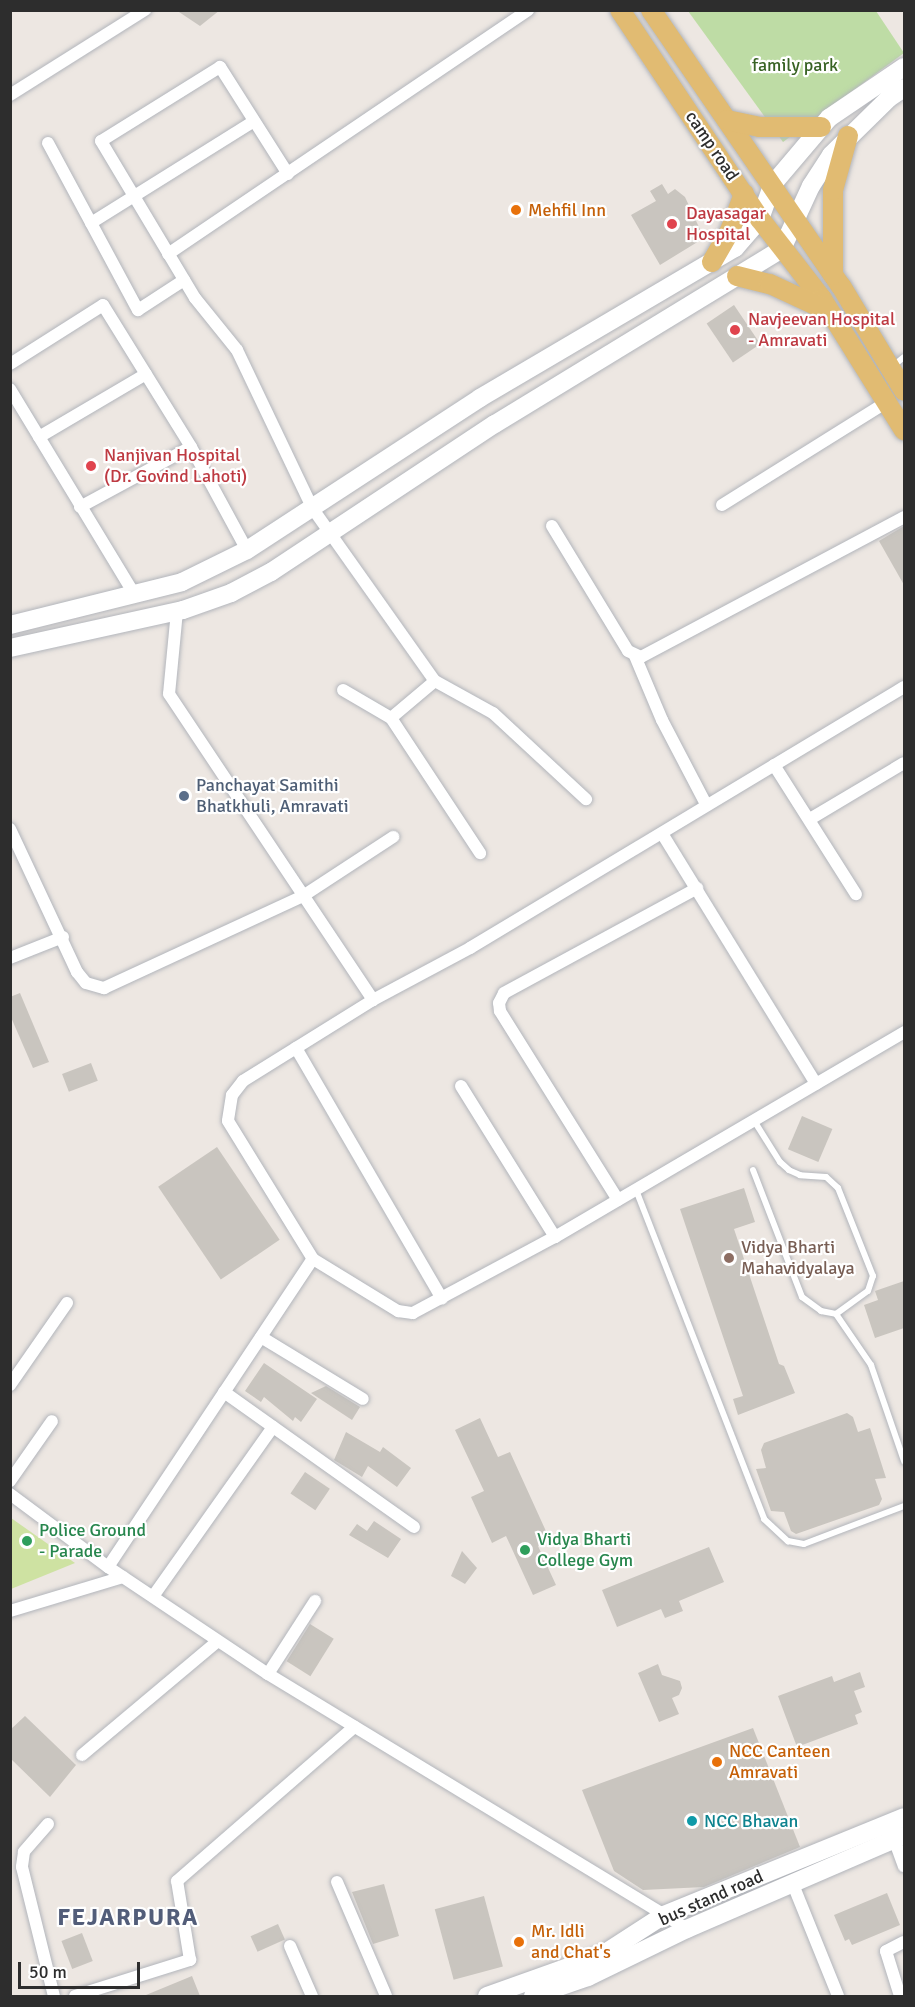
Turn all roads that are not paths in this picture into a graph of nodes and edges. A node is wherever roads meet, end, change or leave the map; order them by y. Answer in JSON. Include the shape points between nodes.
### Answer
{"nodes":[{"id":1,"x":145,"y":10,"type":"edge"},
{"id":2,"x":528,"y":10,"type":"edge"},
{"id":3,"x":620,"y":10,"type":"edge"},
{"id":4,"x":651,"y":10,"type":"edge"},
{"id":5,"x":904,"y":67,"type":"edge"},
{"id":6,"x":904,"y":88,"type":"edge"},
{"id":7,"x":10,"y":95,"type":"edge"},
{"id":8,"x":727,"y":120,"type":"junction"},
{"id":9,"x":254,"y":121,"type":"junction"},
{"id":10,"x":821,"y":127,"type":"junction"},
{"id":11,"x":848,"y":136,"type":"junction"},
{"id":12,"x":48,"y":143,"type":"dead end"},
{"id":13,"x":288,"y":174,"type":"junction"},
{"id":14,"x":773,"y":184,"type":"junction"},
{"id":15,"x":744,"y":194,"type":"junction"},
{"id":16,"x":134,"y":197,"type":"junction"},
{"id":17,"x":760,"y":219,"type":"junction"},
{"id":18,"x":794,"y":221,"type":"junction"},
{"id":19,"x":91,"y":223,"type":"junction"},
{"id":20,"x":782,"y":249,"type":"junction"},
{"id":21,"x":168,"y":254,"type":"junction"},
{"id":22,"x":712,"y":262,"type":"junction"},
{"id":23,"x":833,"y":275,"type":"junction"},
{"id":24,"x":737,"y":276,"type":"junction"},
{"id":25,"x":184,"y":280,"type":"junction"},
{"id":26,"x":831,"y":313,"type":"junction"},
{"id":27,"x":897,"y":362,"type":"edge"},
{"id":28,"x":10,"y":364,"type":"edge"},
{"id":29,"x":146,"y":374,"type":"junction"},
{"id":30,"x":10,"y":389,"type":"edge"},
{"id":31,"x":904,"y":391,"type":"edge"},
{"id":32,"x":887,"y":402,"type":"junction"},
{"id":33,"x":904,"y":430,"type":"edge"},
{"id":34,"x":39,"y":437,"type":"junction"},
{"id":35,"x":191,"y":447,"type":"junction"},
{"id":36,"x":722,"y":505,"type":"dead end"},
{"id":37,"x":80,"y":507,"type":"junction"},
{"id":38,"x":314,"y":510,"type":"junction"},
{"id":39,"x":904,"y":517,"type":"edge"},
{"id":40,"x":552,"y":526,"type":"dead end"},
{"id":41,"x":331,"y":534,"type":"junction"},
{"id":42,"x":247,"y":550,"type":"junction"},
{"id":43,"x":134,"y":592,"type":"junction"},
{"id":44,"x":177,"y":611,"type":"junction"},
{"id":45,"x":10,"y":625,"type":"edge"},
{"id":46,"x":10,"y":648,"type":"edge"},
{"id":47,"x":635,"y":656,"type":"junction"},
{"id":48,"x":435,"y":681,"type":"junction"},
{"id":49,"x":904,"y":687,"type":"edge"},
{"id":50,"x":343,"y":690,"type":"dead end"},
{"id":51,"x":391,"y":718,"type":"junction"},
{"id":52,"x":904,"y":762,"type":"edge"},
{"id":53,"x":774,"y":765,"type":"junction"},
{"id":54,"x":586,"y":800,"type":"dead end"},
{"id":55,"x":706,"y":804,"type":"junction"},
{"id":56,"x":810,"y":819,"type":"junction"},
{"id":57,"x":10,"y":829,"type":"edge"},
{"id":58,"x":663,"y":835,"type":"junction"},
{"id":59,"x":393,"y":837,"type":"dead end"},
{"id":60,"x":480,"y":853,"type":"dead end"},
{"id":61,"x":697,"y":888,"type":"junction"},
{"id":62,"x":856,"y":894,"type":"dead end"},
{"id":63,"x":303,"y":896,"type":"junction"},
{"id":64,"x":63,"y":938,"type":"junction"},
{"id":65,"x":10,"y":958,"type":"edge"},
{"id":66,"x":373,"y":1000,"type":"junction"},
{"id":67,"x":904,"y":1032,"type":"edge"},
{"id":68,"x":296,"y":1048,"type":"junction"},
{"id":69,"x":816,"y":1084,"type":"junction"},
{"id":70,"x":461,"y":1086,"type":"dead end"},
{"id":71,"x":753,"y":1119,"type":"junction"},
{"id":72,"x":753,"y":1170,"type":"dead end"},
{"id":73,"x":636,"y":1190,"type":"junction"},
{"id":74,"x":618,"y":1200,"type":"junction"},
{"id":75,"x":555,"y":1237,"type":"junction"},
{"id":76,"x":313,"y":1259,"type":"junction"},
{"id":77,"x":442,"y":1299,"type":"junction"},
{"id":78,"x":67,"y":1303,"type":"dead end"},
{"id":79,"x":836,"y":1314,"type":"junction"},
{"id":80,"x":261,"y":1337,"type":"junction"},
{"id":81,"x":10,"y":1385,"type":"edge"},
{"id":82,"x":224,"y":1392,"type":"junction"},
{"id":83,"x":363,"y":1399,"type":"dead end"},
{"id":84,"x":52,"y":1421,"type":"dead end"},
{"id":85,"x":273,"y":1427,"type":"junction"},
{"id":86,"x":904,"y":1461,"type":"edge"},
{"id":87,"x":10,"y":1481,"type":"edge"},
{"id":88,"x":10,"y":1494,"type":"edge"},
{"id":89,"x":904,"y":1506,"type":"edge"},
{"id":90,"x":414,"y":1527,"type":"dead end"},
{"id":91,"x":108,"y":1567,"type":"junction"},
{"id":92,"x":123,"y":1577,"type":"junction"},
{"id":93,"x":154,"y":1596,"type":"junction"},
{"id":94,"x":315,"y":1601,"type":"dead end"},
{"id":95,"x":10,"y":1611,"type":"edge"},
{"id":96,"x":218,"y":1641,"type":"junction"},
{"id":97,"x":268,"y":1674,"type":"junction"},
{"id":98,"x":354,"y":1727,"type":"junction"},
{"id":99,"x":82,"y":1755,"type":"dead end"},
{"id":100,"x":904,"y":1816,"type":"edge"},
{"id":101,"x":48,"y":1824,"type":"dead end"},
{"id":102,"x":899,"y":1837,"type":"edge"},
{"id":103,"x":904,"y":1866,"type":"edge"},
{"id":104,"x":337,"y":1882,"type":"dead end"},
{"id":105,"x":792,"y":1882,"type":"junction"},
{"id":106,"x":664,"y":1915,"type":"junction"},
{"id":107,"x":687,"y":1929,"type":"junction"},
{"id":108,"x":904,"y":1942,"type":"edge"},
{"id":109,"x":290,"y":1946,"type":"dead end"},
{"id":110,"x":543,"y":1995,"type":"edge"},
{"id":111,"x":54,"y":1996,"type":"edge"},
{"id":112,"x":75,"y":1996,"type":"edge"},
{"id":113,"x":312,"y":1996,"type":"edge"},
{"id":114,"x":386,"y":1996,"type":"edge"},
{"id":115,"x":487,"y":1996,"type":"edge"},
{"id":116,"x":838,"y":1996,"type":"edge"},
{"id":117,"x":900,"y":1996,"type":"edge"}],
"edges":[{"from":1,"to":7,"type":"street"},
{"from":2,"to":13,"type":"street"},
{"from":3,"to":15,"type":"main road","name":"camp road"},
{"from":4,"to":8,"type":"main road","name":"camp road"},
{"from":5,"to":10,"type":"street"},
{"from":6,"to":11,"type":"street"},
{"from":8,"to":10,"type":"main road","via":[[780,129]]},
{"from":8,"to":14,"type":"main road","name":"camp road"},
{"from":9,"to":13,"type":"street"},
{"from":9,"to":16,"type":"street"},
{"from":9,"to":16,"type":"street","via":[[220,67],[101,141]]},
{"from":10,"to":14,"type":"street"},
{"from":11,"to":18,"type":"street","via":[[831,155]]},
{"from":11,"to":23,"type":"main road","via":[[832,196]]},
{"from":12,"to":19,"type":"street"},
{"from":13,"to":21,"type":"street"},
{"from":14,"to":17,"type":"street"},
{"from":14,"to":18,"type":"main road","name":"camp road"},
{"from":15,"to":17,"type":"main road","name":"camp road"},
{"from":15,"to":22,"type":"main road","via":[[729,233]]},
{"from":16,"to":19,"type":"street"},
{"from":16,"to":21,"type":"street"},
{"from":17,"to":20,"type":"main road","name":"camp road"},
{"from":17,"to":22,"type":"street","via":[[735,248]]},
{"from":18,"to":20,"type":"street"},
{"from":18,"to":23,"type":"main road","name":"camp road"},
{"from":19,"to":25,"type":"street","via":[[138,310]]},
{"from":20,"to":24,"type":"street"},
{"from":20,"to":26,"type":"main road","name":"camp road"},
{"from":21,"to":25,"type":"street"},
{"from":22,"to":38,"type":"street","via":[[480,398]]},
{"from":23,"to":27,"type":"main road","name":"camp road"},
{"from":24,"to":26,"type":"main road","via":[[770,284]]},
{"from":24,"to":41,"type":"street","via":[[495,424]]},
{"from":25,"to":38,"type":"street","via":[[237,350]]},
{"from":26,"to":32,"type":"main road","name":"camp road"},
{"from":27,"to":31,"type":"main road","name":"camp road"},
{"from":28,"to":29,"type":"street","via":[[104,305]]},
{"from":29,"to":34,"type":"street"},
{"from":29,"to":35,"type":"street"},
{"from":30,"to":34,"type":"street"},
{"from":32,"to":33,"type":"main road","name":"camp road"},
{"from":32,"to":36,"type":"street"},
{"from":34,"to":37,"type":"street"},
{"from":35,"to":37,"type":"street"},
{"from":35,"to":42,"type":"street"},
{"from":37,"to":43,"type":"street"},
{"from":38,"to":41,"type":"street"},
{"from":38,"to":42,"type":"street"},
{"from":39,"to":47,"type":"street","via":[[647,657]]},
{"from":40,"to":47,"type":"street","via":[[628,651]]},
{"from":41,"to":44,"type":"street","via":[[252,583]]},
{"from":41,"to":48,"type":"street"},
{"from":42,"to":43,"type":"street","via":[[182,582]]},
{"from":43,"to":45,"type":"street"},
{"from":44,"to":46,"type":"street"},
{"from":44,"to":63,"type":"street","via":[[169,694]]},
{"from":47,"to":55,"type":"street","via":[[662,720]]},
{"from":48,"to":51,"type":"street"},
{"from":48,"to":54,"type":"street","via":[[493,713]]},
{"from":49,"to":53,"type":"street"},
{"from":50,"to":51,"type":"street"},
{"from":51,"to":60,"type":"street"},
{"from":52,"to":56,"type":"street"},
{"from":53,"to":55,"type":"street"},
{"from":53,"to":56,"type":"street"},
{"from":55,"to":58,"type":"street"},
{"from":56,"to":62,"type":"street"},
{"from":57,"to":64,"type":"street"},
{"from":58,"to":61,"type":"street"},
{"from":58,"to":66,"type":"street"},
{"from":59,"to":63,"type":"street"},
{"from":61,"to":69,"type":"street"},
{"from":61,"to":74,"type":"street","via":[[504,993],[499,1002],[500,1011]]},
{"from":63,"to":64,"type":"street","via":[[104,988],[86,983]]},
{"from":63,"to":66,"type":"street"},
{"from":64,"to":65,"type":"street"},
{"from":66,"to":68,"type":"street"},
{"from":67,"to":69,"type":"street"},
{"from":68,"to":76,"type":"street","via":[[243,1081],[232,1095],[228,1121]]},
{"from":68,"to":77,"type":"street"},
{"from":69,"to":71,"type":"street"},
{"from":70,"to":75,"type":"street"},
{"from":71,"to":73,"type":"street"},
{"from":71,"to":79,"type":"lane","via":[[789,1170],[826,1177],[838,1188],[873,1276],[868,1291]]},
{"from":72,"to":79,"type":"lane","via":[[802,1297],[820,1311]]},
{"from":73,"to":74,"type":"street"},
{"from":73,"to":89,"type":"lane","via":[[764,1519],[788,1541],[804,1544]]},
{"from":74,"to":75,"type":"street"},
{"from":75,"to":77,"type":"street"},
{"from":76,"to":77,"type":"street","via":[[398,1311],[413,1313]]},
{"from":76,"to":80,"type":"street"},
{"from":78,"to":81,"type":"street"},
{"from":79,"to":86,"type":"lane","via":[[871,1365]]},
{"from":80,"to":82,"type":"street"},
{"from":80,"to":83,"type":"street"},
{"from":82,"to":85,"type":"street"},
{"from":82,"to":91,"type":"street"},
{"from":84,"to":87,"type":"street"},
{"from":85,"to":90,"type":"street"},
{"from":85,"to":93,"type":"street"},
{"from":88,"to":91,"type":"street"},
{"from":91,"to":92,"type":"street"},
{"from":92,"to":93,"type":"street"},
{"from":92,"to":95,"type":"street"},
{"from":93,"to":96,"type":"street"},
{"from":94,"to":97,"type":"street"},
{"from":96,"to":97,"type":"street"},
{"from":96,"to":99,"type":"street"},
{"from":97,"to":98,"type":"street"},
{"from":98,"to":106,"type":"street"},
{"from":98,"to":112,"type":"street","via":[[177,1881],[190,1960]]},
{"from":100,"to":106,"type":"street","name":"bus stand road"},
{"from":101,"to":111,"type":"street","via":[[24,1852],[22,1867]]},
{"from":102,"to":103,"type":"street"},
{"from":102,"to":105,"type":"street","name":"bus stand road"},
{"from":104,"to":114,"type":"street"},
{"from":105,"to":107,"type":"street","name":"bus stand road"},
{"from":105,"to":116,"type":"street"},
{"from":106,"to":107,"type":"street"},
{"from":106,"to":115,"type":"street","name":"bus stand road","via":[[602,1955]]},
{"from":107,"to":110,"type":"street","name":"bus stand road"},
{"from":108,"to":117,"type":"street","via":[[886,1951]]},
{"from":109,"to":113,"type":"street"}]}
